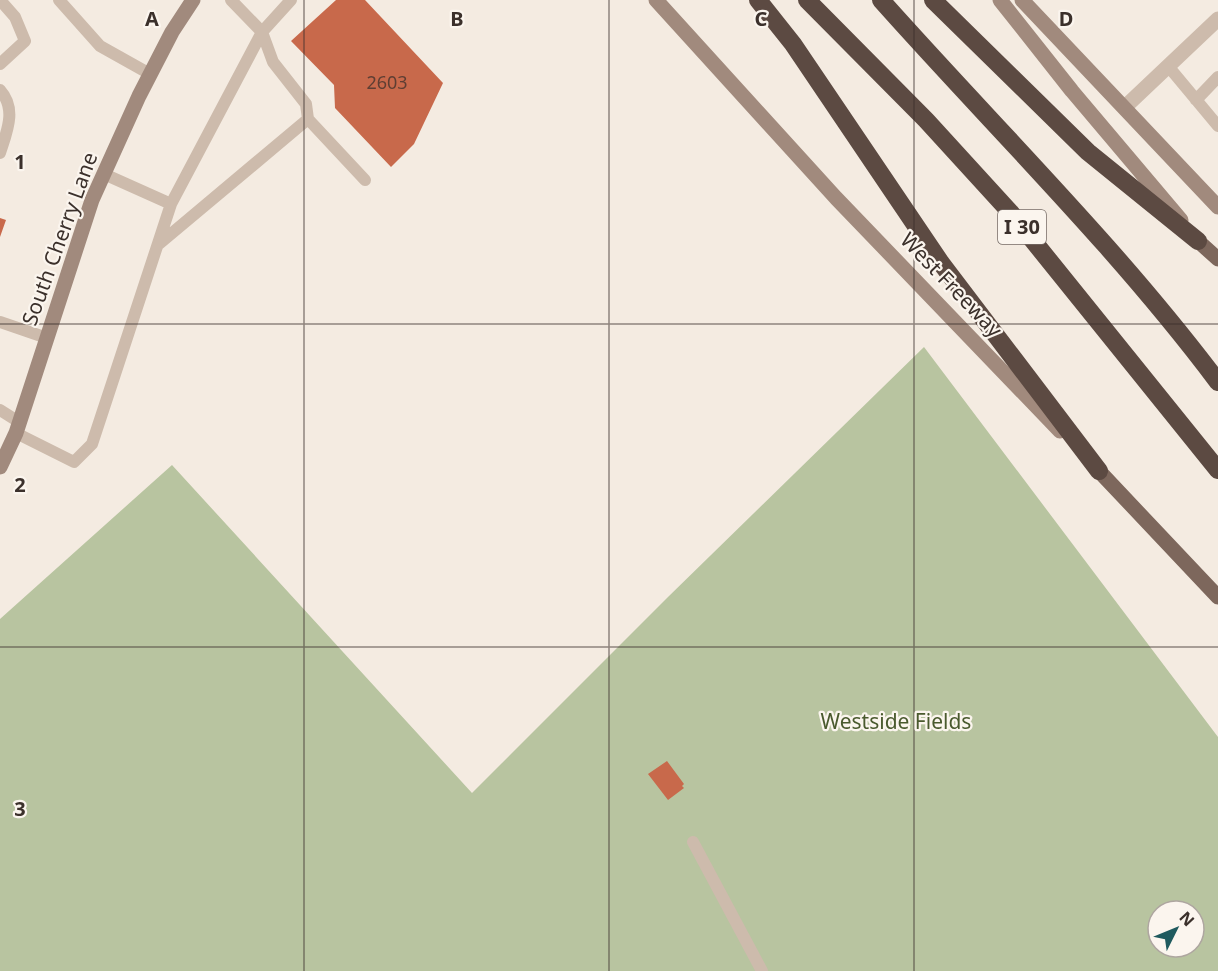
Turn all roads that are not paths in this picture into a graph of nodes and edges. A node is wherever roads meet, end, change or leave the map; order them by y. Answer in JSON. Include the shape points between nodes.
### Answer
{"nodes":[{"id":1,"x":0,"y":0,"type":"edge"},
{"id":2,"x":60,"y":0,"type":"edge"},
{"id":3,"x":193,"y":0,"type":"edge"},
{"id":4,"x":231,"y":0,"type":"edge"},
{"id":5,"x":291,"y":0,"type":"edge"},
{"id":6,"x":656,"y":0,"type":"edge"},
{"id":7,"x":758,"y":0,"type":"edge"},
{"id":8,"x":807,"y":0,"type":"edge"},
{"id":9,"x":881,"y":0,"type":"edge"},
{"id":10,"x":933,"y":0,"type":"edge"},
{"id":11,"x":1000,"y":0,"type":"edge"},
{"id":12,"x":1022,"y":0,"type":"edge"},
{"id":13,"x":1218,"y":19,"type":"edge"},
{"id":14,"x":262,"y":32,"type":"junction"},
{"id":15,"x":0,"y":64,"type":"edge"},
{"id":16,"x":1168,"y":66,"type":"junction"},
{"id":17,"x":150,"y":74,"type":"junction"},
{"id":18,"x":1218,"y":77,"type":"edge"},
{"id":19,"x":0,"y":90,"type":"edge"},
{"id":20,"x":1196,"y":100,"type":"junction"},
{"id":21,"x":1125,"y":107,"type":"junction"},
{"id":22,"x":308,"y":119,"type":"junction"},
{"id":23,"x":1218,"y":126,"type":"edge"},
{"id":24,"x":0,"y":153,"type":"edge"},
{"id":25,"x":104,"y":174,"type":"junction"},
{"id":26,"x":365,"y":180,"type":"dead end"},
{"id":27,"x":171,"y":204,"type":"junction"},
{"id":28,"x":1218,"y":207,"type":"edge"},
{"id":29,"x":1198,"y":241,"type":"junction"},
{"id":30,"x":158,"y":244,"type":"junction"},
{"id":31,"x":1218,"y":260,"type":"edge"},
{"id":32,"x":0,"y":322,"type":"edge"},
{"id":33,"x":47,"y":338,"type":"junction"},
{"id":34,"x":1218,"y":381,"type":"edge"},
{"id":35,"x":0,"y":410,"type":"edge"},
{"id":36,"x":17,"y":427,"type":"junction"},
{"id":37,"x":0,"y":467,"type":"edge"},
{"id":38,"x":1218,"y":470,"type":"edge"},
{"id":39,"x":1099,"y":471,"type":"junction"},
{"id":40,"x":1218,"y":597,"type":"edge"},
{"id":41,"x":693,"y":842,"type":"dead end"},
{"id":42,"x":762,"y":971,"type":"edge"}],
"edges":[{"from":1,"to":15,"type":"lane","via":[[15,17],[25,41]]},
{"from":2,"to":17,"type":"lane","via":[[100,46]]},
{"from":3,"to":17,"type":"main road","name":"South Cherry Lane"},
{"from":4,"to":14,"type":"lane"},
{"from":5,"to":14,"type":"lane"},
{"from":6,"to":39,"type":"main road","name":"West Freeway","via":[[836,198]]},
{"from":7,"to":39,"type":"highway","via":[[793,44],[940,263]]},
{"from":8,"to":38,"type":"highway","number":"I 30","via":[[1010,212]]},
{"from":9,"to":34,"type":"highway","number":"I 30","via":[[1049,180]]},
{"from":10,"to":29,"type":"highway","via":[[1088,152]]},
{"from":11,"to":29,"type":"main road"},
{"from":12,"to":21,"type":"main road"},
{"from":13,"to":16,"type":"street"},
{"from":14,"to":22,"type":"lane","via":[[273,62],[306,104]]},
{"from":14,"to":27,"type":"lane"},
{"from":16,"to":20,"type":"lane"},
{"from":16,"to":21,"type":"street"},
{"from":17,"to":25,"type":"main road","name":"South Cherry Lane"},
{"from":18,"to":20,"type":"lane"},
{"from":19,"to":24,"type":"lane","via":[[8,98],[10,108]]},
{"from":20,"to":23,"type":"lane"},
{"from":21,"to":28,"type":"main road"},
{"from":22,"to":26,"type":"lane"},
{"from":22,"to":30,"type":"lane"},
{"from":25,"to":27,"type":"lane"},
{"from":25,"to":33,"type":"main road","name":"South Cherry Lane"},
{"from":27,"to":30,"type":"lane"},
{"from":29,"to":31,"type":"main road"},
{"from":30,"to":36,"type":"lane","via":[[92,444],[74,462]]},
{"from":32,"to":33,"type":"lane"},
{"from":33,"to":36,"type":"main road","name":"South Cherry Lane"},
{"from":35,"to":36,"type":"lane"},
{"from":36,"to":37,"type":"main road","name":"South Cherry Lane"},
{"from":39,"to":40,"type":"main road","name":"West Freeway"},
{"from":41,"to":42,"type":"lane"}]}
